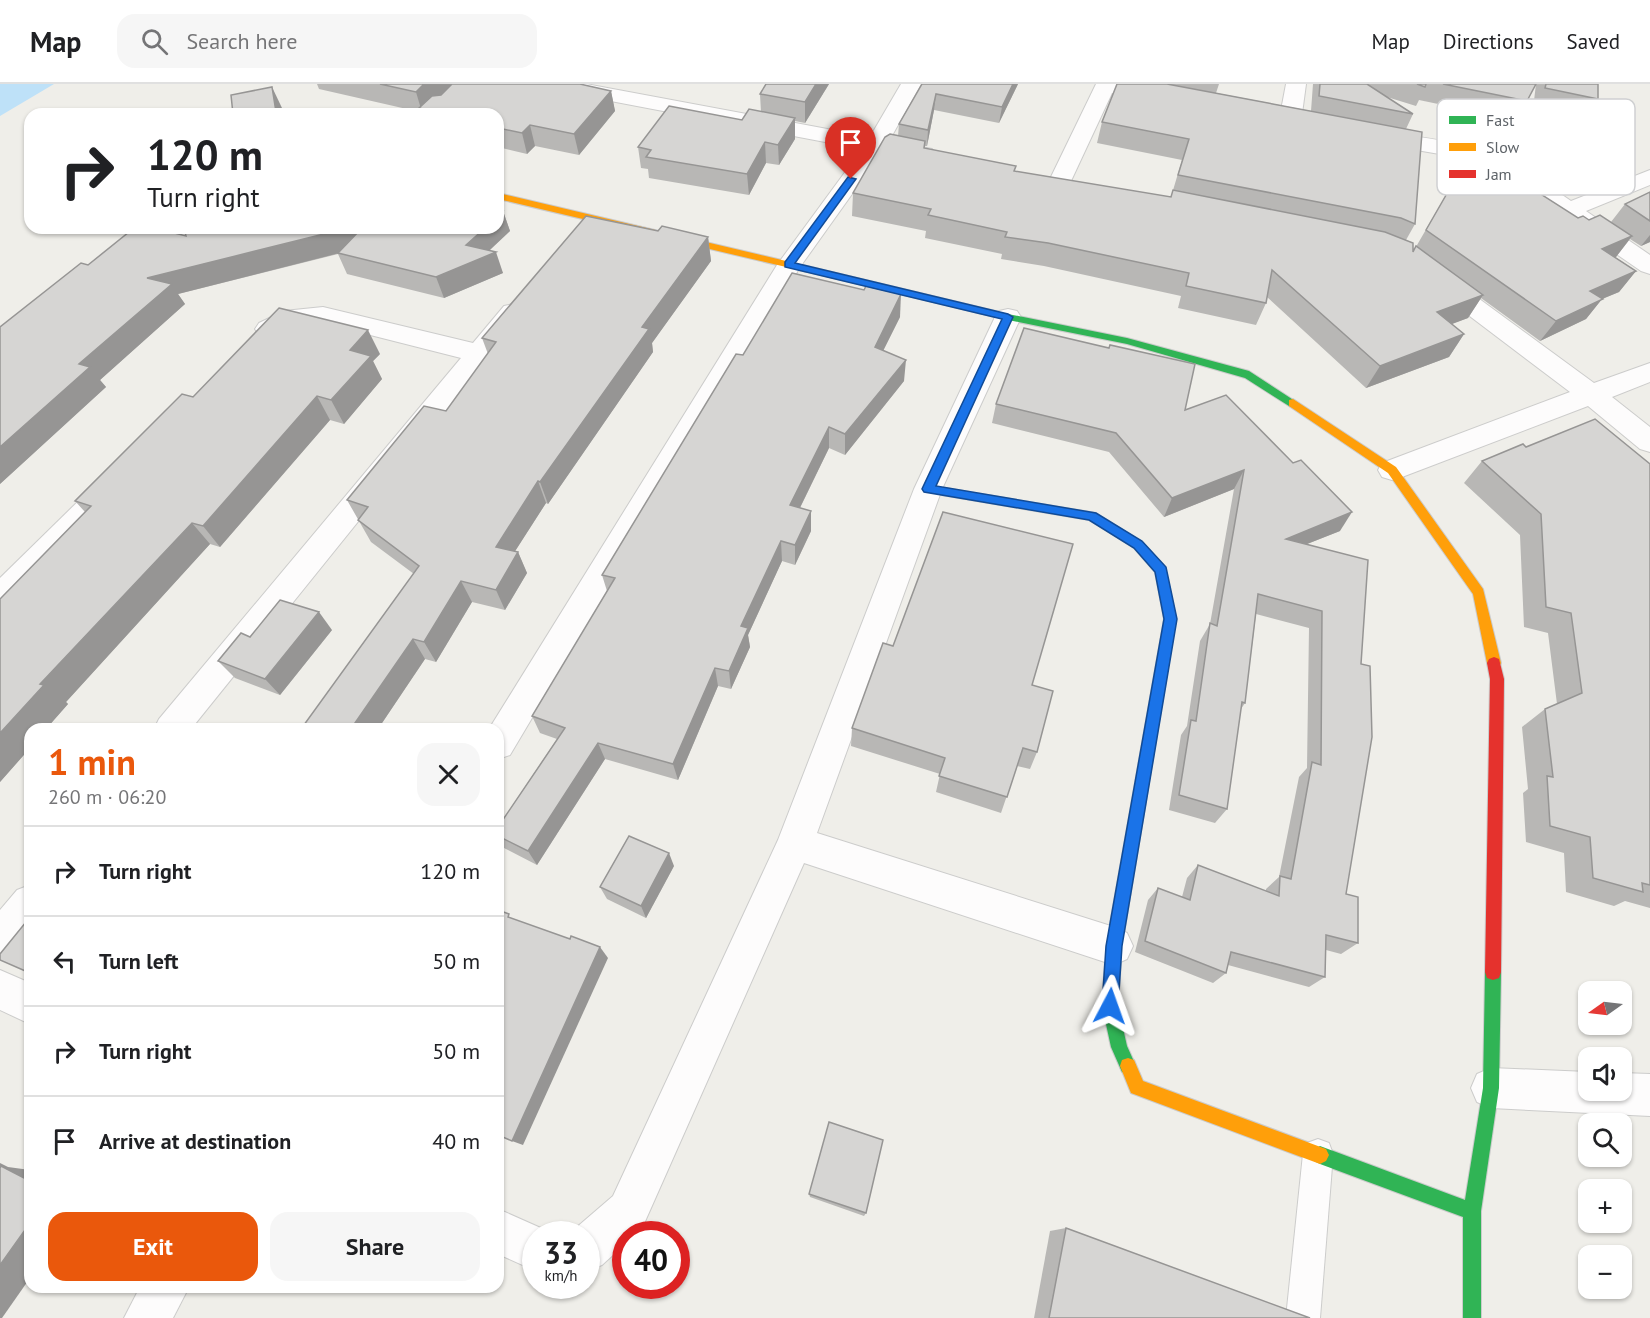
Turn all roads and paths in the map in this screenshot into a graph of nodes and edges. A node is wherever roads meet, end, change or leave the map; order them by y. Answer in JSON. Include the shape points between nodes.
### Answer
{"nodes":[{"id":1,"x":553,"y":84,"type":"edge"},
{"id":2,"x":911,"y":84,"type":"edge"},
{"id":3,"x":1296,"y":84,"type":"edge"},
{"id":4,"x":1106,"y":85,"type":"edge"},
{"id":5,"x":1174,"y":99,"type":"edge"},
{"id":6,"x":1267,"y":117,"type":"edge"},
{"id":7,"x":1290,"y":121,"type":"junction"},
{"id":8,"x":1313,"y":125,"type":"edge"},
{"id":9,"x":1359,"y":134,"type":"edge"},
{"id":10,"x":876,"y":145,"type":"junction"},
{"id":11,"x":1437,"y":149,"type":"edge"},
{"id":12,"x":945,"y":159,"type":"edge"},
{"id":13,"x":1036,"y":177,"type":"edge"},
{"id":14,"x":1650,"y":177,"type":"edge"},
{"id":15,"x":1059,"y":181,"type":"junction"},
{"id":16,"x":1635,"y":183,"type":"edge"},
{"id":17,"x":1083,"y":186,"type":"edge"},
{"id":18,"x":1546,"y":195,"type":"edge"},
{"id":19,"x":1606,"y":195,"type":"edge"},
{"id":20,"x":504,"y":198,"type":"edge"},
{"id":21,"x":1569,"y":210,"type":"junction"},
{"id":22,"x":789,"y":265,"type":"junction"},
{"id":23,"x":1418,"y":265,"type":"edge"},
{"id":24,"x":1650,"y":266,"type":"edge"},
{"id":25,"x":531,"y":291,"type":"edge"},
{"id":26,"x":1008,"y":317,"type":"junction"},
{"id":27,"x":248,"y":348,"type":"edge"},
{"id":28,"x":478,"y":354,"type":"junction"},
{"id":29,"x":1650,"y":372,"type":"edge"},
{"id":30,"x":1593,"y":396,"type":"junction"},
{"id":31,"x":1650,"y":441,"type":"edge"},
{"id":32,"x":132,"y":465,"type":"edge"},
{"id":33,"x":1392,"y":470,"type":"junction"},
{"id":34,"x":928,"y":489,"type":"junction"},
{"id":35,"x":0,"y":598,"type":"edge"},
{"id":36,"x":176,"y":723,"type":"edge"},
{"id":37,"x":504,"y":734,"type":"edge"},
{"id":38,"x":795,"y":843,"type":"junction"},
{"id":39,"x":24,"y":910,"type":"edge"},
{"id":40,"x":0,"y":939,"type":"edge"},
{"id":41,"x":1114,"y":946,"type":"junction"},
{"id":42,"x":0,"y":990,"type":"edge"},
{"id":43,"x":24,"y":1001,"type":"edge"},
{"id":44,"x":1491,"y":1088,"type":"junction"},
{"id":45,"x":1650,"y":1095,"type":"edge"},
{"id":46,"x":1318,"y":1154,"type":"junction"},
{"id":47,"x":1472,"y":1211,"type":"junction"},
{"id":48,"x":504,"y":1234,"type":"edge"},
{"id":49,"x":600,"y":1236,"type":"edge"},
{"id":50,"x":522,"y":1242,"type":"edge"},
{"id":51,"x":162,"y":1293,"type":"edge"},
{"id":52,"x":147,"y":1318,"type":"edge"},
{"id":53,"x":1303,"y":1318,"type":"edge"},
{"id":54,"x":1472,"y":1318,"type":"edge"}],
"edges":[{"from":1,"to":10,"type":"street"},
{"from":2,"to":10,"type":"street"},
{"from":3,"to":7,"type":"street"},
{"from":4,"to":5,"type":"street"},
{"from":4,"to":15,"type":"street"},
{"from":6,"to":7,"type":"street"},
{"from":7,"to":8,"type":"street"},
{"from":9,"to":11,"type":"street"},
{"from":10,"to":12,"type":"street"},
{"from":10,"to":22,"type":"street"},
{"from":13,"to":15,"type":"street"},
{"from":14,"to":16,"type":"street"},
{"from":15,"to":17,"type":"street"},
{"from":18,"to":21,"type":"street"},
{"from":19,"to":21,"type":"street"},
{"from":20,"to":22,"type":"street","via":[[585,228]]},
{"from":21,"to":24,"type":"street"},
{"from":22,"to":26,"type":"street"},
{"from":22,"to":37,"type":"street"},
{"from":23,"to":30,"type":"street"},
{"from":25,"to":28,"type":"street"},
{"from":26,"to":33,"type":"street","via":[[1127,341],[1249,375]]},
{"from":26,"to":34,"type":"street"},
{"from":27,"to":28,"type":"street","via":[[265,331],[293,317],[323,315]]},
{"from":28,"to":36,"type":"street"},
{"from":29,"to":30,"type":"street"},
{"from":30,"to":31,"type":"street"},
{"from":30,"to":33,"type":"street"},
{"from":32,"to":35,"type":"street"},
{"from":33,"to":44,"type":"street","via":[[1479,593],[1497,679]]},
{"from":34,"to":38,"type":"street"},
{"from":34,"to":41,"type":"street","via":[[1092,516],[1138,545],[1161,570],[1170,619]]},
{"from":38,"to":41,"type":"street"},
{"from":38,"to":49,"type":"street","via":[[628,1211]]},
{"from":39,"to":40,"type":"street"},
{"from":41,"to":46,"type":"street","via":[[1110,1006],[1119,1047],[1137,1087]]},
{"from":42,"to":43,"type":"street"},
{"from":44,"to":45,"type":"street"},
{"from":44,"to":47,"type":"street"},
{"from":46,"to":47,"type":"street"},
{"from":46,"to":53,"type":"lane"},
{"from":47,"to":54,"type":"street"},
{"from":48,"to":50,"type":"street"},
{"from":51,"to":52,"type":"street"}]}
